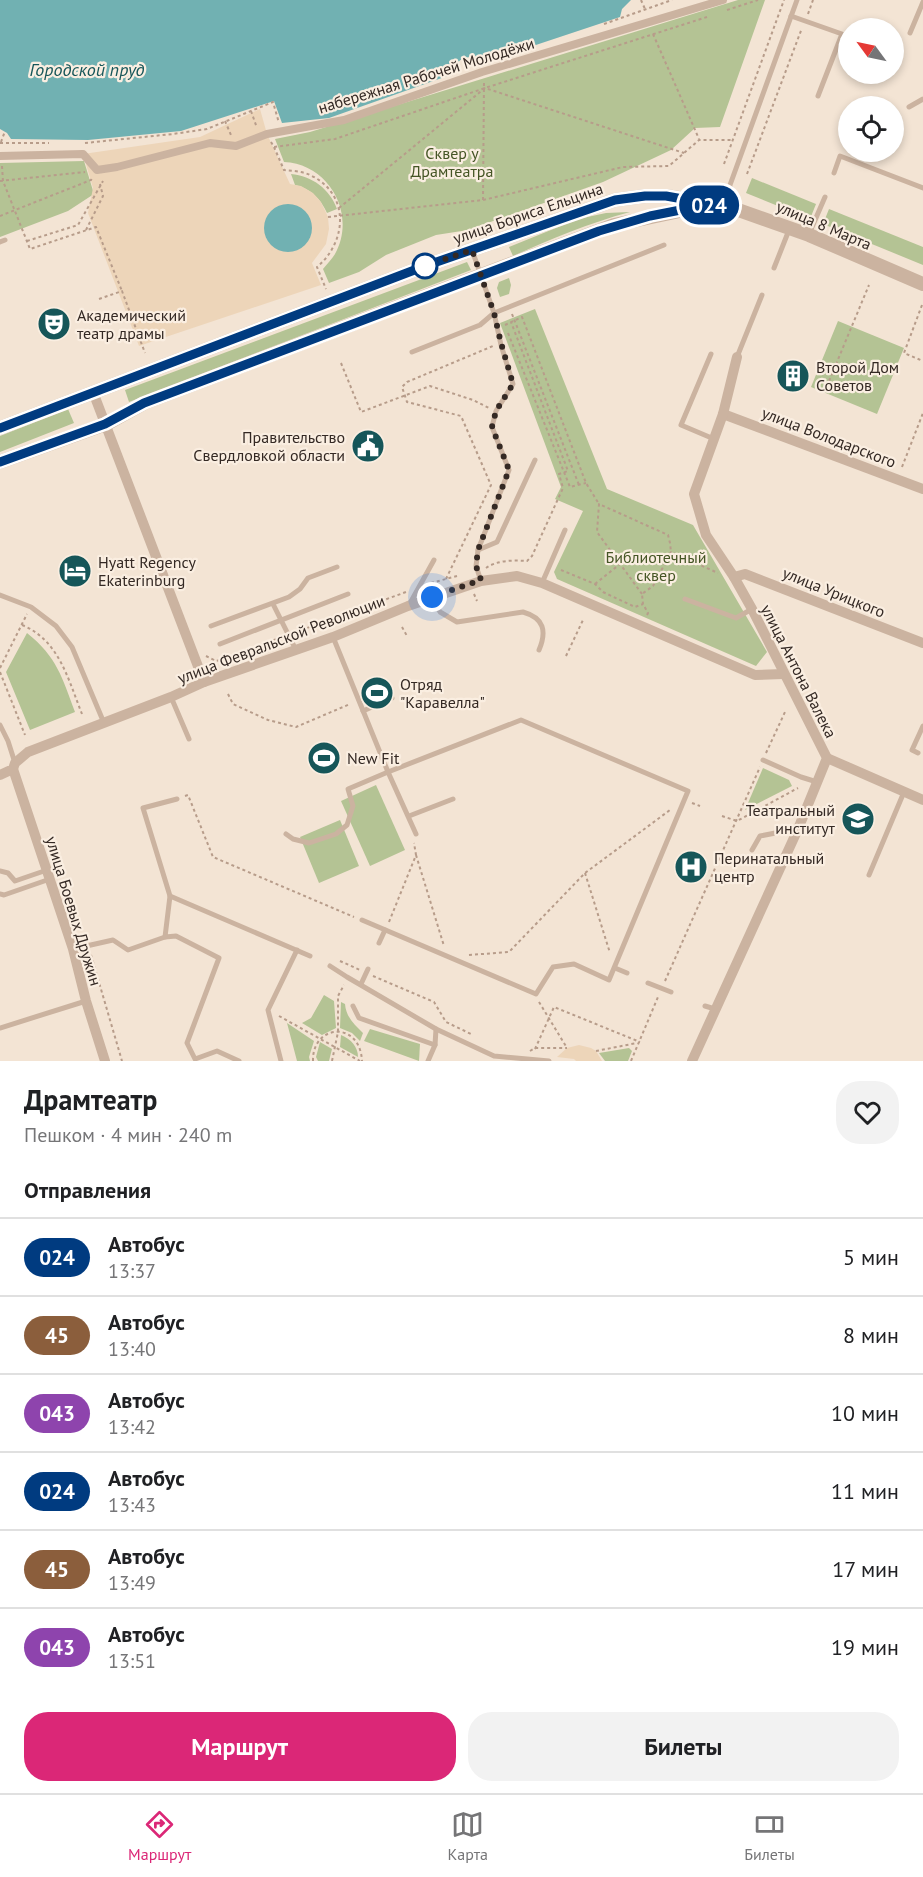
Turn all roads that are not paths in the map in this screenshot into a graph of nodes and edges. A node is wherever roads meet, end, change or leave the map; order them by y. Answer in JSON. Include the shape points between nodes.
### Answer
{"nodes":[{"id":1,"x":723,"y":0,"type":"edge"},
{"id":2,"x":797,"y":0,"type":"edge"},
{"id":3,"x":923,"y":2,"type":"edge"},
{"id":4,"x":791,"y":16,"type":"junction"},
{"id":5,"x":910,"y":33,"type":"dead end"},
{"id":6,"x":818,"y":96,"type":"dead end"},
{"id":7,"x":923,"y":99,"type":"edge"},
{"id":8,"x":909,"y":107,"type":"dead end"},
{"id":9,"x":0,"y":156,"type":"edge"},
{"id":10,"x":834,"y":173,"type":"dead end"},
{"id":11,"x":923,"y":188,"type":"edge"},
{"id":12,"x":825,"y":197,"type":"dead end"},
{"id":13,"x":711,"y":204,"type":"junction"},
{"id":14,"x":727,"y":206,"type":"junction"},
{"id":15,"x":790,"y":228,"type":"junction"},
{"id":16,"x":809,"y":235,"type":"junction"},
{"id":17,"x":664,"y":245,"type":"dead end"},
{"id":18,"x":472,"y":250,"type":"junction"},
{"id":19,"x":774,"y":267,"type":"dead end"},
{"id":20,"x":482,"y":275,"type":"junction"},
{"id":21,"x":923,"y":284,"type":"edge"},
{"id":22,"x":762,"y":296,"type":"dead end"},
{"id":23,"x":494,"y":313,"type":"junction"},
{"id":24,"x":412,"y":352,"type":"dead end"},
{"id":25,"x":711,"y":354,"type":"dead end"},
{"id":26,"x":737,"y":357,"type":"joint"},
{"id":27,"x":93,"y":392,"type":"junction"},
{"id":28,"x":723,"y":414,"type":"junction"},
{"id":29,"x":105,"y":424,"type":"junction"},
{"id":30,"x":0,"y":428,"type":"edge"},
{"id":31,"x":714,"y":439,"type":"junction"},
{"id":32,"x":535,"y":460,"type":"dead end"},
{"id":33,"x":0,"y":462,"type":"edge"},
{"id":34,"x":923,"y":489,"type":"edge"},
{"id":35,"x":565,"y":530,"type":"dead end"},
{"id":36,"x":478,"y":550,"type":"junction"},
{"id":37,"x":434,"y":560,"type":"dead end"},
{"id":38,"x":337,"y":567,"type":"dead end"},
{"id":39,"x":734,"y":578,"type":"junction"},
{"id":40,"x":481,"y":580,"type":"junction"},
{"id":41,"x":542,"y":583,"type":"junction"},
{"id":42,"x":348,"y":594,"type":"dead end"},
{"id":43,"x":0,"y":596,"type":"edge"},
{"id":44,"x":432,"y":597,"type":"junction"},
{"id":45,"x":685,"y":599,"type":"dead end"},
{"id":46,"x":273,"y":604,"type":"junction"},
{"id":47,"x":408,"y":606,"type":"junction"},
{"id":48,"x":752,"y":609,"type":"junction"},
{"id":49,"x":282,"y":621,"type":"junction"},
{"id":50,"x":211,"y":626,"type":"dead end"},
{"id":51,"x":333,"y":637,"type":"junction"},
{"id":52,"x":923,"y":643,"type":"edge"},
{"id":53,"x":219,"y":644,"type":"dead end"},
{"id":54,"x":296,"y":650,"type":"junction"},
{"id":55,"x":538,"y":650,"type":"dead end"},
{"id":56,"x":783,"y":674,"type":"junction"},
{"id":57,"x":204,"y":682,"type":"junction"},
{"id":58,"x":171,"y":697,"type":"junction"},
{"id":59,"x":392,"y":698,"type":"dead end"},
{"id":60,"x":363,"y":711,"type":"junction"},
{"id":61,"x":104,"y":723,"type":"junction"},
{"id":62,"x":0,"y":725,"type":"edge"},
{"id":63,"x":923,"y":726,"type":"edge"},
{"id":64,"x":189,"y":739,"type":"dead end"},
{"id":65,"x":918,"y":753,"type":"dead end"},
{"id":66,"x":827,"y":758,"type":"junction"},
{"id":67,"x":763,"y":760,"type":"road end"},
{"id":68,"x":14,"y":766,"type":"junction"},
{"id":69,"x":388,"y":772,"type":"junction"},
{"id":70,"x":0,"y":775,"type":"edge"},
{"id":71,"x":818,"y":783,"type":"junction"},
{"id":72,"x":904,"y":792,"type":"junction"},
{"id":73,"x":177,"y":799,"type":"road end"},
{"id":74,"x":453,"y":799,"type":"dead end"},
{"id":75,"x":923,"y":800,"type":"edge"},
{"id":76,"x":409,"y":816,"type":"junction"},
{"id":77,"x":798,"y":829,"type":"junction"},
{"id":78,"x":286,"y":834,"type":"dead end"},
{"id":79,"x":416,"y":834,"type":"dead end"},
{"id":80,"x":752,"y":850,"type":"dead end"},
{"id":81,"x":0,"y":871,"type":"edge"},
{"id":82,"x":48,"y":874,"type":"junction"},
{"id":83,"x":869,"y":875,"type":"dead end"},
{"id":84,"x":0,"y":894,"type":"edge"},
{"id":85,"x":170,"y":896,"type":"junction"},
{"id":86,"x":362,"y":920,"type":"road end"},
{"id":87,"x":386,"y":930,"type":"junction"},
{"id":88,"x":165,"y":937,"type":"junction"},
{"id":89,"x":379,"y":943,"type":"dead end"},
{"id":90,"x":73,"y":949,"type":"junction"},
{"id":91,"x":297,"y":950,"type":"junction"},
{"id":92,"x":310,"y":956,"type":"dead end"},
{"id":93,"x":330,"y":966,"type":"dead end"},
{"id":94,"x":615,"y":968,"type":"junction"},
{"id":95,"x":367,"y":971,"type":"road end"},
{"id":96,"x":627,"y":973,"type":"dead end"},
{"id":97,"x":648,"y":982,"type":"dead end"},
{"id":98,"x":361,"y":984,"type":"junction"},
{"id":99,"x":671,"y":992,"type":"dead end"},
{"id":100,"x":86,"y":1001,"type":"junction"},
{"id":101,"x":353,"y":1006,"type":"dead end"},
{"id":102,"x":0,"y":1028,"type":"edge"},
{"id":103,"x":436,"y":1029,"type":"junction"},
{"id":104,"x":435,"y":1046,"type":"junction"},
{"id":105,"x":105,"y":1061,"type":"edge"},
{"id":106,"x":239,"y":1061,"type":"edge"},
{"id":107,"x":281,"y":1061,"type":"edge"},
{"id":108,"x":428,"y":1061,"type":"edge"},
{"id":109,"x":549,"y":1061,"type":"edge"},
{"id":110,"x":692,"y":1061,"type":"edge"}],
"edges":[{"from":1,"to":9,"type":"street","name":"набережная Рабочей Молодёжи","via":[[482,72],[344,120],[267,134],[236,146],[210,143],[97,170],[83,154]]},
{"from":2,"to":4,"type":"lane"},
{"from":3,"to":5,"type":"lane"},
{"from":4,"to":6,"type":"lane","via":[[842,34]]},
{"from":4,"to":14,"type":"lane","via":[[730,185]]},
{"from":7,"to":8,"type":"lane"},
{"from":10,"to":11,"type":"lane","via":[[840,156]]},
{"from":12,"to":16,"type":"lane"},
{"from":13,"to":14,"type":"street","name":"улица 8 Марта"},
{"from":13,"to":18,"type":"street","name":"улица Бориса Ельцина","via":[[666,196],[615,200]]},
{"from":13,"to":20,"type":"street","via":[[614,225]]},
{"from":14,"to":15,"type":"street","name":"улица 8 Марта"},
{"from":15,"to":16,"type":"street","name":"улица 8 Марта"},
{"from":15,"to":19,"type":"lane"},
{"from":16,"to":21,"type":"street","name":"улица 8 Марта"},
{"from":17,"to":23,"type":"lane"},
{"from":18,"to":20,"type":"lane"},
{"from":18,"to":27,"type":"street","name":"улица Бориса Ельцина"},
{"from":20,"to":23,"type":"lane"},
{"from":20,"to":29,"type":"street","via":[[144,403]]},
{"from":22,"to":26,"type":"lane"},
{"from":23,"to":24,"type":"lane","via":[[480,325]]},
{"from":23,"to":36,"type":"lane","via":[[513,384],[496,411],[492,427],[509,470]]},
{"from":25,"to":31,"type":"lane","via":[[681,425]]},
{"from":26,"to":28,"type":"street","name":"улица Антона Валека"},
{"from":27,"to":29,"type":"street"},
{"from":27,"to":30,"type":"street","name":"улица Бориса Ельцина"},
{"from":28,"to":31,"type":"street","name":"улица Антона Валека"},
{"from":28,"to":34,"type":"street","name":"улица Володарского"},
{"from":29,"to":33,"type":"street"},
{"from":29,"to":57,"type":"street"},
{"from":31,"to":39,"type":"street","name":"улица Антона Валека","via":[[694,494],[706,535]]},
{"from":32,"to":36,"type":"lane","via":[[497,542]]},
{"from":35,"to":41,"type":"lane"},
{"from":36,"to":40,"type":"lane","via":[[476,566]]},
{"from":37,"to":47,"type":"lane"},
{"from":38,"to":46,"type":"lane","via":[[308,578],[300,589]]},
{"from":39,"to":48,"type":"street","name":"улица Антона Валека"},
{"from":39,"to":52,"type":"street","name":"улица Урицкого","via":[[746,574]]},
{"from":40,"to":41,"type":"street","name":"улица Февральской Революции","via":[[517,576]]},
{"from":40,"to":44,"type":"street","name":"улица Февральской Революции"},
{"from":41,"to":56,"type":"street","name":"улица Февральской Революции","via":[[755,675]]},
{"from":42,"to":49,"type":"lane"},
{"from":43,"to":61,"type":"lane","via":[[31,607],[56,626],[72,647]]},
{"from":44,"to":47,"type":"street","name":"улица Февральской Революции"},
{"from":44,"to":55,"type":"lane","via":[[440,612],[457,622],[523,612],[532,615],[538,619],[543,634]]},
{"from":45,"to":48,"type":"lane","via":[[736,618]]},
{"from":46,"to":49,"type":"lane"},
{"from":46,"to":50,"type":"lane"},
{"from":47,"to":51,"type":"street","name":"улица Февральской Революции"},
{"from":48,"to":56,"type":"street","name":"улица Антона Валека"},
{"from":49,"to":53,"type":"lane"},
{"from":49,"to":54,"type":"lane"},
{"from":51,"to":54,"type":"street","name":"улица Февральской Революции"},
{"from":51,"to":60,"type":"lane"},
{"from":54,"to":57,"type":"street","name":"улица Февральской Революции"},
{"from":56,"to":66,"type":"street","name":"улица Антона Валека"},
{"from":57,"to":58,"type":"street","name":"улица Февральской Революции"},
{"from":58,"to":61,"type":"street","name":"улица Февральской Революции"},
{"from":58,"to":64,"type":"lane"},
{"from":59,"to":60,"type":"lane"},
{"from":60,"to":69,"type":"lane"},
{"from":61,"to":68,"type":"street","name":"улица Февральской Революции","via":[[28,752]]},
{"from":62,"to":68,"type":"lane"},
{"from":63,"to":65,"type":"lane","via":[[912,750]]},
{"from":66,"to":71,"type":"street","name":"улица Антона Валека"},
{"from":66,"to":72,"type":"street"},
{"from":67,"to":71,"type":"lane"},
{"from":68,"to":70,"type":"street","name":"улица Февральской Революции"},
{"from":68,"to":82,"type":"street","name":"улица Боевых Дружин"},
{"from":69,"to":76,"type":"lane"},
{"from":69,"to":78,"type":"lane","via":[[348,789],[353,806],[347,825],[336,834],[309,843]]},
{"from":69,"to":94,"type":"lane","via":[[520,720],[688,791]]},
{"from":71,"to":77,"type":"street","name":"улица Антона Валека"},
{"from":72,"to":75,"type":"street"},
{"from":72,"to":83,"type":"lane"},
{"from":73,"to":85,"type":"lane","via":[[143,808]]},
{"from":74,"to":76,"type":"lane"},
{"from":76,"to":79,"type":"lane"},
{"from":77,"to":80,"type":"lane","via":[[760,836]]},
{"from":77,"to":110,"type":"street","name":"улица Антона Валека","via":[[710,1008]]},
{"from":81,"to":82,"type":"lane","via":[[15,881]]},
{"from":82,"to":84,"type":"lane"},
{"from":82,"to":90,"type":"street","name":"улица Боевых Дружин"},
{"from":85,"to":88,"type":"lane"},
{"from":85,"to":91,"type":"lane"},
{"from":86,"to":87,"type":"lane"},
{"from":87,"to":89,"type":"lane"},
{"from":87,"to":94,"type":"lane","via":[[536,994],[553,967],[574,964],[609,980]]},
{"from":88,"to":90,"type":"lane","via":[[128,950],[113,940]]},
{"from":88,"to":106,"type":"lane","via":[[176,936],[219,958],[187,1043],[195,1059],[217,1051]]},
{"from":90,"to":100,"type":"street","name":"улица Боевых Дружин"},
{"from":91,"to":92,"type":"lane"},
{"from":91,"to":107,"type":"lane","via":[[268,1010]]},
{"from":93,"to":98,"type":"lane"},
{"from":94,"to":96,"type":"lane"},
{"from":95,"to":98,"type":"lane"},
{"from":97,"to":99,"type":"lane"},
{"from":98,"to":103,"type":"lane"},
{"from":100,"to":102,"type":"lane"},
{"from":100,"to":105,"type":"street","name":"улица Боевых Дружин"},
{"from":101,"to":104,"type":"lane","via":[[359,1018]]},
{"from":103,"to":104,"type":"lane"},
{"from":103,"to":109,"type":"lane","via":[[494,1056]]},
{"from":104,"to":108,"type":"lane"}]}
